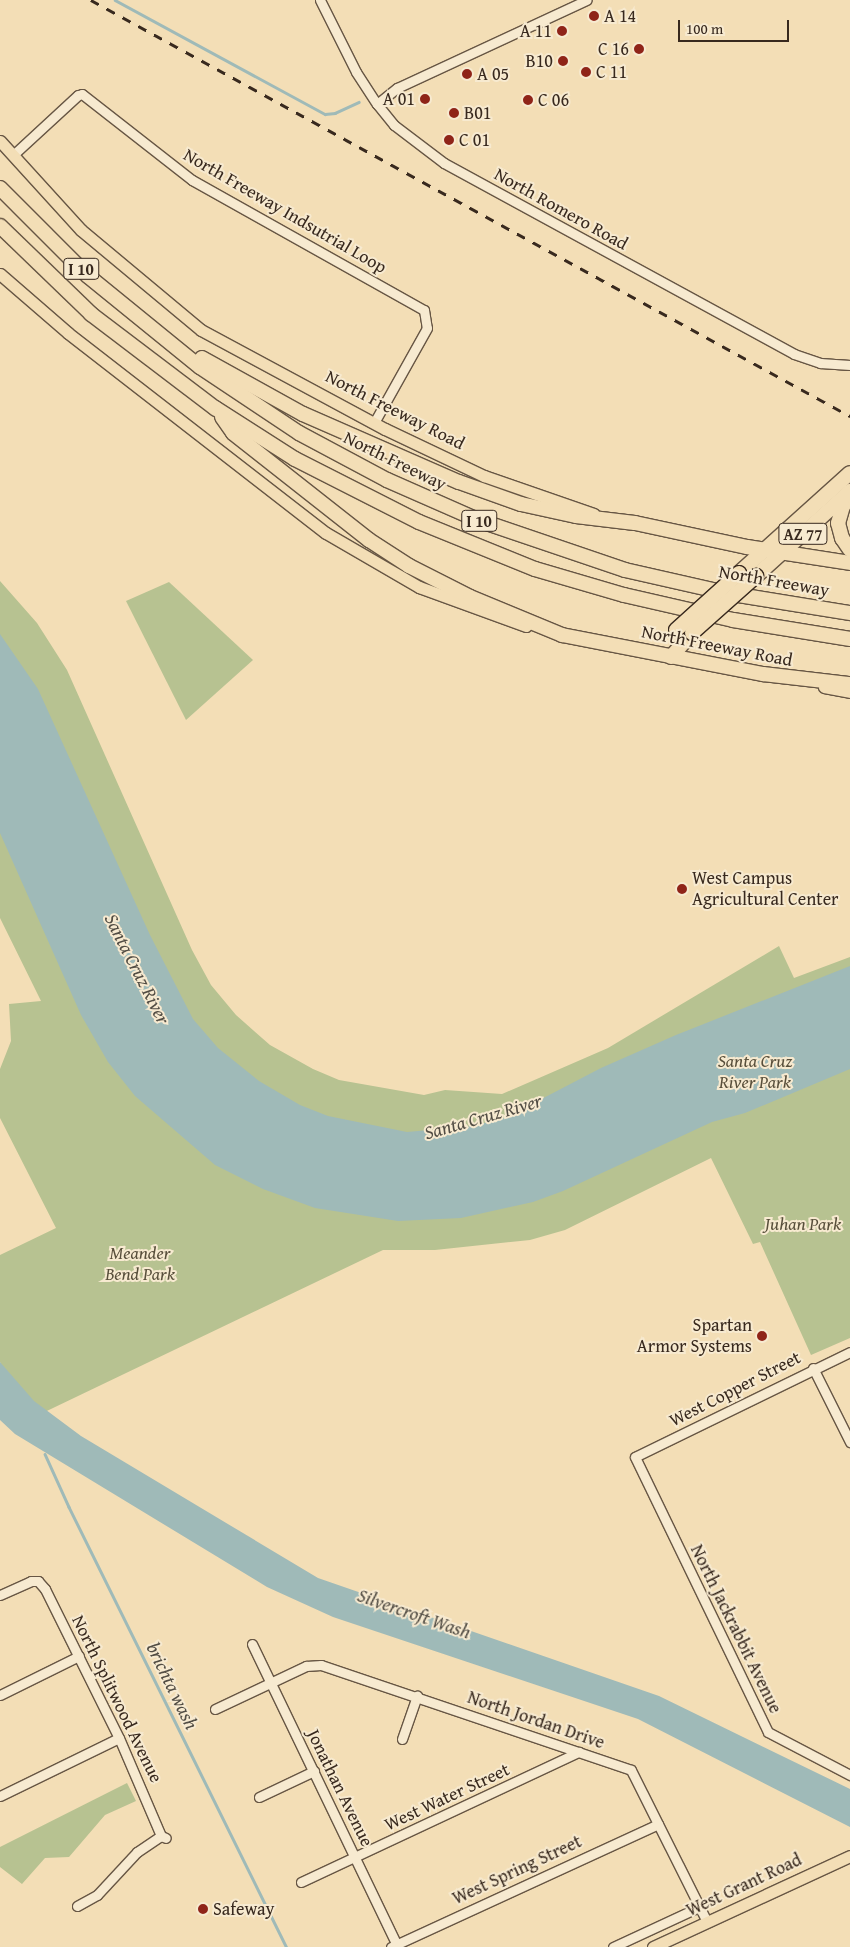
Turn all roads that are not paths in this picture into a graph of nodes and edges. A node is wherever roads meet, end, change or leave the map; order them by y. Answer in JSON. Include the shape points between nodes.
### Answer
{"nodes":[{"id":1,"x":320,"y":0,"type":"edge"},
{"id":2,"x":587,"y":0,"type":"edge"},
{"id":3,"x":376,"y":104,"type":"junction"},
{"id":4,"x":0,"y":141,"type":"edge"},
{"id":5,"x":13,"y":155,"type":"junction"},
{"id":6,"x":0,"y":187,"type":"edge"},
{"id":7,"x":0,"y":226,"type":"edge"},
{"id":8,"x":0,"y":274,"type":"edge"},
{"id":9,"x":149,"y":328,"type":"junction"},
{"id":10,"x":850,"y":366,"type":"edge"},
{"id":11,"x":216,"y":408,"type":"junction"},
{"id":12,"x":374,"y":423,"type":"junction"},
{"id":13,"x":850,"y":473,"type":"edge"},
{"id":14,"x":850,"y":491,"type":"edge"},
{"id":15,"x":850,"y":497,"type":"edge"},
{"id":16,"x":634,"y":523,"type":"junction"},
{"id":17,"x":766,"y":549,"type":"junction"},
{"id":18,"x":850,"y":550,"type":"edge"},
{"id":19,"x":783,"y":552,"type":"junction"},
{"id":20,"x":850,"y":563,"type":"edge"},
{"id":21,"x":850,"y":613,"type":"edge"},
{"id":22,"x":562,"y":635,"type":"junction"},
{"id":23,"x":850,"y":639,"type":"edge"},
{"id":24,"x":671,"y":656,"type":"junction"},
{"id":25,"x":763,"y":674,"type":"junction"},
{"id":26,"x":850,"y":684,"type":"edge"},
{"id":27,"x":850,"y":692,"type":"edge"},
{"id":28,"x":850,"y":1352,"type":"edge"},
{"id":29,"x":813,"y":1368,"type":"junction"},
{"id":30,"x":850,"y":1442,"type":"edge"},
{"id":31,"x":635,"y":1457,"type":"joint"},
{"id":32,"x":0,"y":1595,"type":"edge"},
{"id":33,"x":252,"y":1644,"type":"dead end"},
{"id":34,"x":79,"y":1656,"type":"junction"},
{"id":35,"x":269,"y":1682,"type":"junction"},
{"id":36,"x":0,"y":1694,"type":"edge"},
{"id":37,"x":417,"y":1696,"type":"junction"},
{"id":38,"x":215,"y":1709,"type":"dead end"},
{"id":39,"x":119,"y":1738,"type":"junction"},
{"id":40,"x":402,"y":1738,"type":"dead end"},
{"id":41,"x":579,"y":1752,"type":"junction"},
{"id":42,"x":314,"y":1771,"type":"junction"},
{"id":43,"x":850,"y":1775,"type":"edge"},
{"id":44,"x":0,"y":1796,"type":"edge"},
{"id":45,"x":259,"y":1797,"type":"dead end"},
{"id":46,"x":658,"y":1824,"type":"junction"},
{"id":47,"x":850,"y":1856,"type":"edge"},
{"id":48,"x":356,"y":1858,"type":"junction"},
{"id":49,"x":301,"y":1882,"type":"dead end"},
{"id":50,"x":77,"y":1906,"type":"dead end"},
{"id":51,"x":699,"y":1907,"type":"junction"},
{"id":52,"x":707,"y":1922,"type":"junction"},
{"id":53,"x":395,"y":1946,"type":"edge"},
{"id":54,"x":613,"y":1947,"type":"edge"},
{"id":55,"x":653,"y":1947,"type":"edge"}],
"edges":[{"from":1,"to":3,"type":"street","name":"North Romero Road"},
{"from":2,"to":3,"type":"street","via":[[397,88]]},
{"from":3,"to":10,"type":"street","name":"North Romero Road","via":[[394,125],[444,163],[614,258],[802,358],[820,364]]},
{"from":4,"to":5,"type":"main road","name":"North Freeway Road"},
{"from":5,"to":12,"type":"main road","name":"North Freeway Road","via":[[81,230],[201,330]]},
{"from":5,"to":12,"type":"street","name":"North Freeway Indsutrial Loop","via":[[82,94],[192,180],[424,310],[427,328]]},
{"from":6,"to":9,"type":"highway","name":"North Freeway","number":"I 10","via":[[82,270]]},
{"from":7,"to":11,"type":"highway","number":"I 10","via":[[97,319]]},
{"from":8,"to":22,"type":"main road","name":"North Freeway Road","via":[[68,333],[353,550],[441,597]]},
{"from":9,"to":16,"type":"highway","via":[[303,414],[459,482],[557,512]]},
{"from":9,"to":21,"type":"highway","name":"North Freeway","number":"I 10","via":[[299,433],[387,480],[478,520],[625,570],[726,593]]},
{"from":11,"to":22,"type":"highway","via":[[233,433],[381,548],[454,589]]},
{"from":11,"to":23,"type":"highway","number":"I 10","via":[[332,480],[419,522],[519,563],[670,606]]},
{"from":12,"to":16,"type":"main road","name":"North Freeway Road","via":[[517,489]]},
{"from":13,"to":17,"type":"highway","number":"AZ 77"},
{"from":14,"to":19,"type":"highway","number":"AZ 77"},
{"from":15,"to":18,"type":"highway","via":[[843,506],[838,523]]},
{"from":16,"to":17,"type":"highway","name":"North Freeway Road"},
{"from":17,"to":19,"type":"highway","name":"North Freeway Road"},
{"from":17,"to":24,"type":"highway","number":"AZ 77","bridge":true,"via":[[676,630]]},
{"from":19,"to":20,"type":"highway","name":"North Freeway Road"},
{"from":19,"to":24,"type":"highway","number":"AZ 77","bridge":true,"via":[[692,633]]},
{"from":22,"to":24,"type":"highway","name":"North Freeway Road"},
{"from":24,"to":25,"type":"highway","name":"North Freeway Road"},
{"from":25,"to":26,"type":"highway"},
{"from":25,"to":27,"type":"main road","name":"North Freeway Road"},
{"from":28,"to":29,"type":"street","name":"West Copper Street"},
{"from":29,"to":30,"type":"street"},
{"from":29,"to":31,"type":"street","name":"West Copper Street"},
{"from":31,"to":43,"type":"street","name":"North Jackrabbit Avenue","via":[[768,1732]]},
{"from":32,"to":34,"type":"street","name":"North Splitwood Avenue","via":[[37,1579]]},
{"from":33,"to":35,"type":"street","name":"Jonathan Avenue"},
{"from":34,"to":36,"type":"street"},
{"from":34,"to":39,"type":"street","name":"North Splitwood Avenue"},
{"from":35,"to":37,"type":"street","name":"North Jordan Drive","via":[[306,1666],[320,1665]]},
{"from":35,"to":38,"type":"street","name":"North Jordan Drive"},
{"from":35,"to":42,"type":"street","name":"Jonathan Avenue"},
{"from":37,"to":40,"type":"street"},
{"from":37,"to":41,"type":"street","name":"North Jordan Drive"},
{"from":39,"to":44,"type":"street"},
{"from":39,"to":50,"type":"street","name":"North Splitwood Avenue","via":[[163,1837],[132,1857],[97,1894]]},
{"from":41,"to":46,"type":"street","name":"North Jordan Drive","via":[[631,1770]]},
{"from":41,"to":48,"type":"street","name":"West Water Street"},
{"from":42,"to":45,"type":"street"},
{"from":42,"to":48,"type":"street","name":"Jonathan Avenue"},
{"from":46,"to":51,"type":"street","name":"North Jordan Drive"},
{"from":46,"to":53,"type":"street","name":"West Spring Street"},
{"from":47,"to":52,"type":"main road","name":"West Grant Road"},
{"from":48,"to":49,"type":"street","name":"West Water Street"},
{"from":48,"to":53,"type":"street","name":"Jonathan Avenue"},
{"from":51,"to":52,"type":"street","name":"North Jordan Drive"},
{"from":51,"to":54,"type":"street","name":"West Grant Road"},
{"from":52,"to":55,"type":"main road","name":"West Grant Road"}]}
